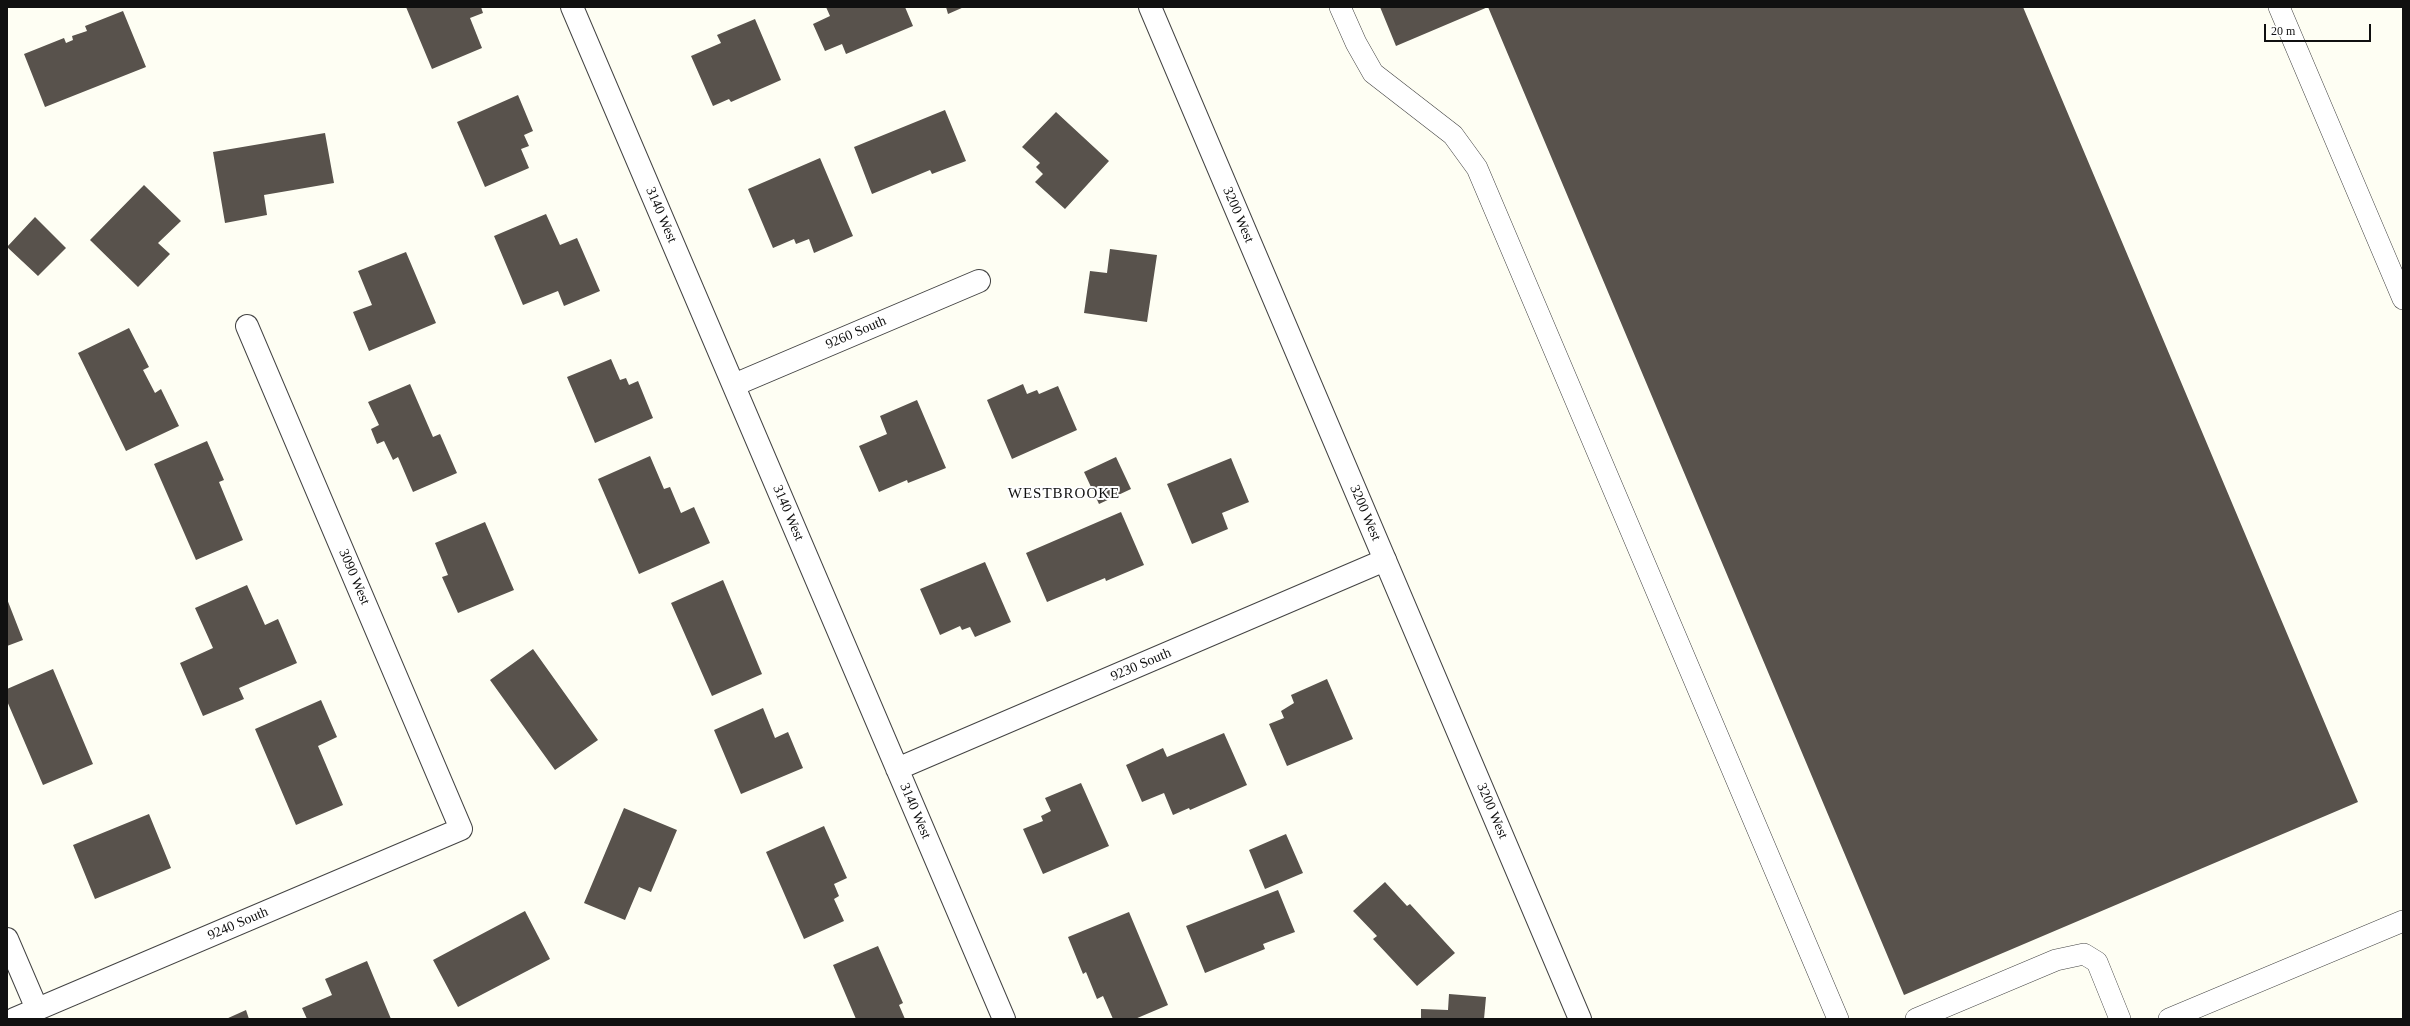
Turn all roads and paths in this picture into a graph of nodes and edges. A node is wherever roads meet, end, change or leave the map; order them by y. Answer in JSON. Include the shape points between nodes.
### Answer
{"nodes":[{"id":1,"x":572,"y":7,"type":"edge"},
{"id":2,"x":1150,"y":7,"type":"edge"},
{"id":3,"x":1340,"y":7,"type":"edge"},
{"id":4,"x":2279,"y":7,"type":"edge"},
{"id":5,"x":979,"y":281,"type":"dead end"},
{"id":6,"x":2403,"y":299,"type":"edge"},
{"id":7,"x":247,"y":326,"type":"dead end"},
{"id":8,"x":734,"y":385,"type":"junction"},
{"id":9,"x":1385,"y":560,"type":"junction"},
{"id":10,"x":897,"y":769,"type":"junction"},
{"id":11,"x":462,"y":828,"type":"joint"},
{"id":12,"x":2403,"y":921,"type":"edge"},
{"id":13,"x":7,"y":939,"type":"edge"},
{"id":14,"x":37,"y":1009,"type":"junction"},
{"id":15,"x":14,"y":1019,"type":"edge"},
{"id":16,"x":1004,"y":1019,"type":"edge"},
{"id":17,"x":1580,"y":1019,"type":"edge"},
{"id":18,"x":1838,"y":1019,"type":"edge"},
{"id":19,"x":1916,"y":1019,"type":"edge"},
{"id":20,"x":2120,"y":1019,"type":"edge"},
{"id":21,"x":2169,"y":1019,"type":"edge"}],
"edges":[{"from":1,"to":8,"type":"street","name":"3140 West"},
{"from":2,"to":9,"type":"street","name":"3200 West"},
{"from":3,"to":18,"type":"lane","via":[[1373,73],[1453,135],[1477,168]]},
{"from":4,"to":6,"type":"lane"},
{"from":5,"to":8,"type":"street","name":"9260 South"},
{"from":7,"to":11,"type":"street","name":"3090 West"},
{"from":8,"to":10,"type":"street","name":"3140 West"},
{"from":9,"to":10,"type":"street","name":"9230 South"},
{"from":9,"to":17,"type":"street","name":"3200 West"},
{"from":10,"to":16,"type":"street","name":"3140 West"},
{"from":11,"to":14,"type":"street","name":"9240 South"},
{"from":12,"to":21,"type":"lane"},
{"from":13,"to":14,"type":"street"},
{"from":14,"to":15,"type":"street","name":"9240 South"},
{"from":19,"to":20,"type":"lane","via":[[2056,960],[2084,954],[2097,962]]}]}
